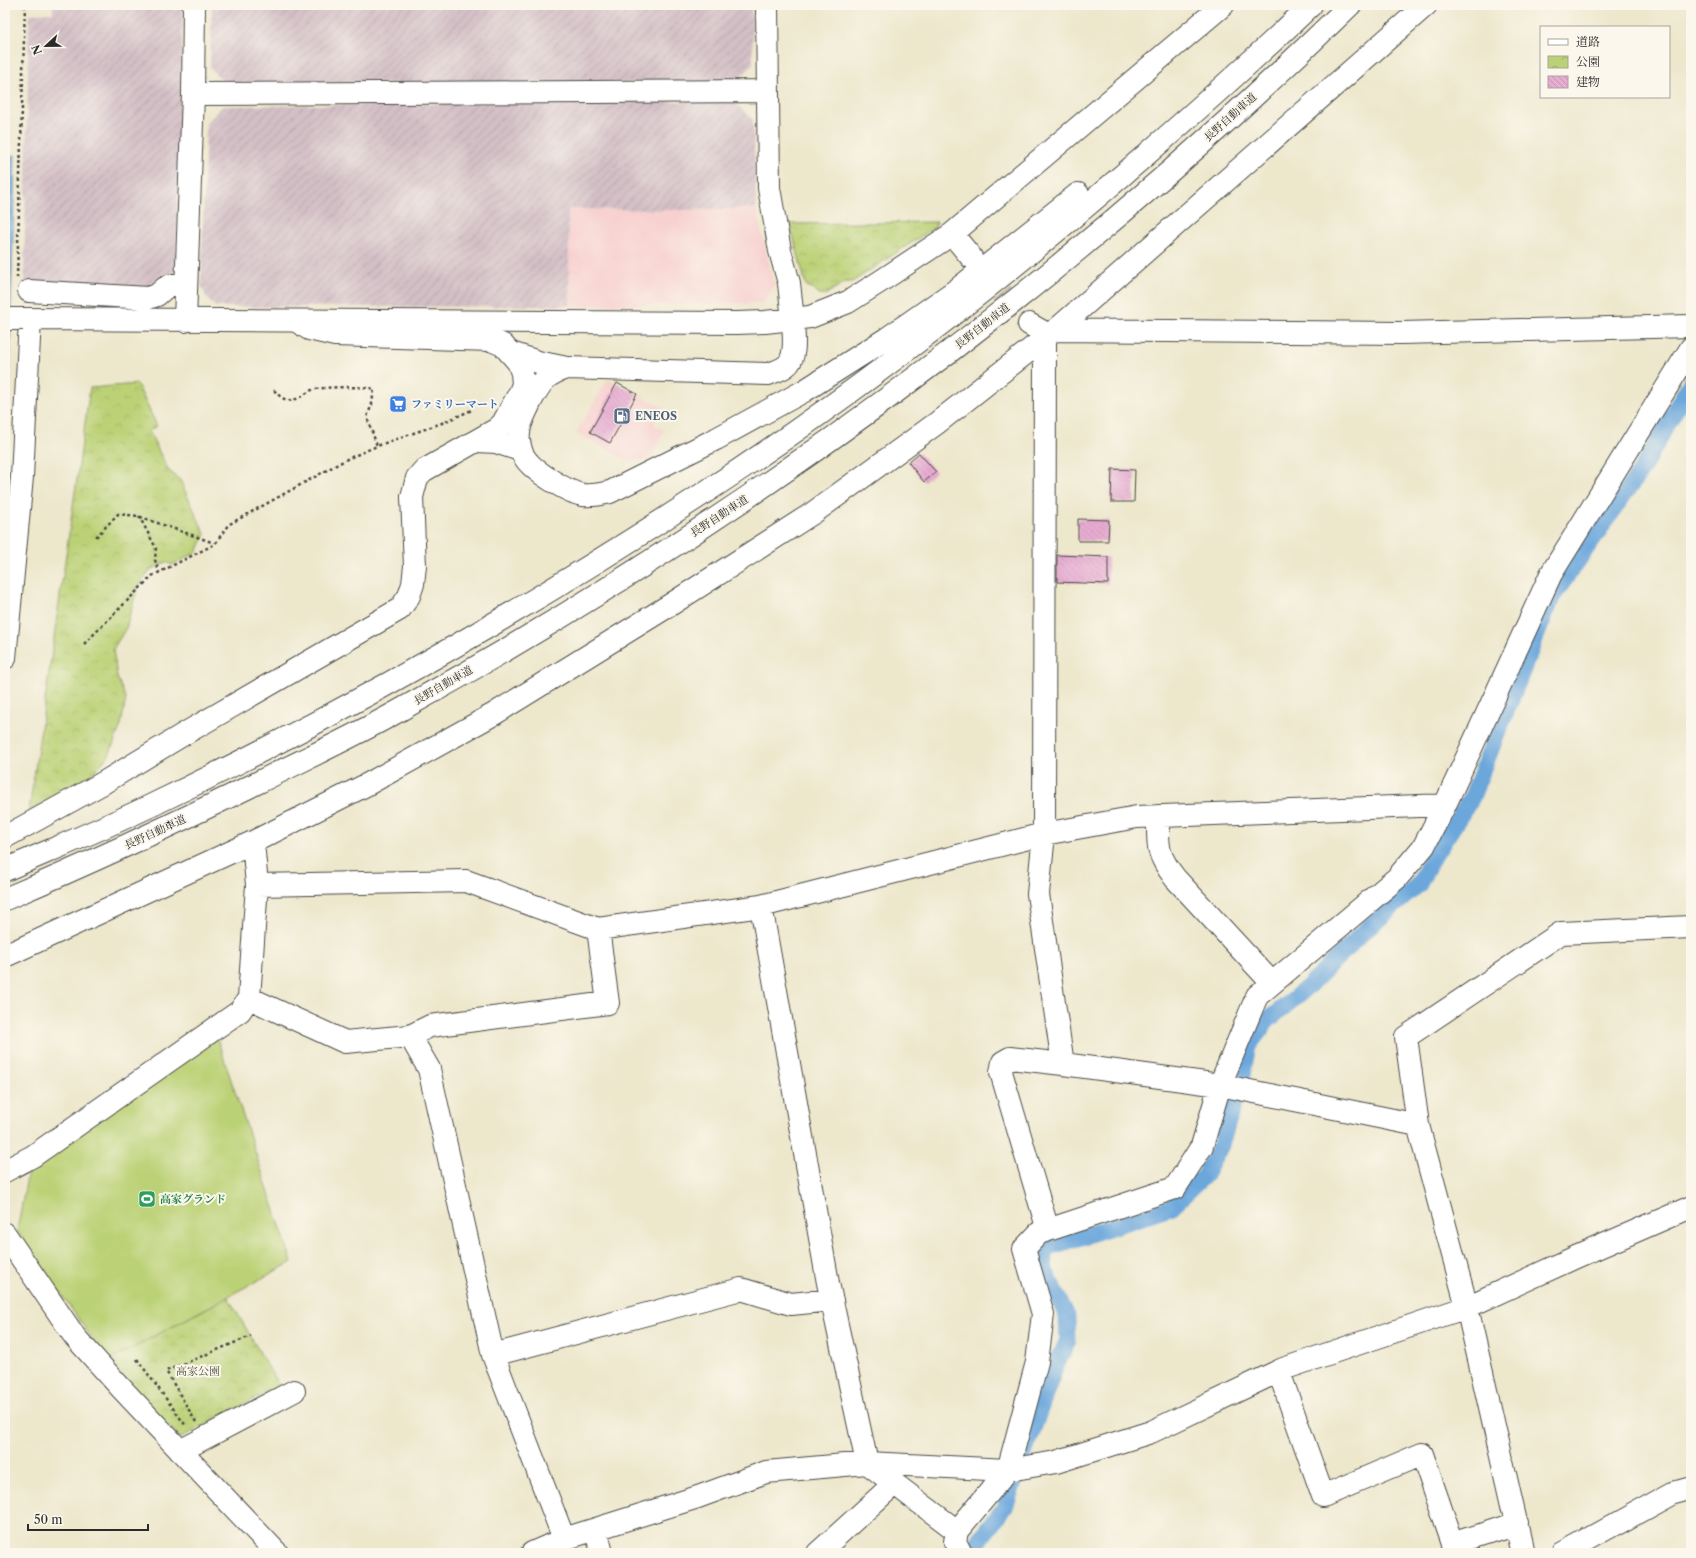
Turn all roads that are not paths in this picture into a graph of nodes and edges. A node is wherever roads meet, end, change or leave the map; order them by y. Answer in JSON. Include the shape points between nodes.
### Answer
{"nodes":[{"id":1,"x":194,"y":5,"type":"edge"},
{"id":2,"x":767,"y":5,"type":"edge"},
{"id":3,"x":1223,"y":5,"type":"edge"},
{"id":4,"x":1311,"y":5,"type":"edge"},
{"id":5,"x":1350,"y":5,"type":"edge"},
{"id":6,"x":1426,"y":5,"type":"edge"},
{"id":7,"x":767,"y":91,"type":"junction"},
{"id":8,"x":193,"y":94,"type":"junction"},
{"id":9,"x":1187,"y":119,"type":"junction"},
{"id":10,"x":952,"y":234,"type":"junction"},
{"id":11,"x":971,"y":257,"type":"tunnel mouth"},
{"id":12,"x":186,"y":283,"type":"junction"},
{"id":13,"x":23,"y":287,"type":"road end"},
{"id":14,"x":19,"y":319,"type":"edge"},
{"id":15,"x":793,"y":320,"type":"junction"},
{"id":16,"x":185,"y":321,"type":"junction"},
{"id":17,"x":298,"y":322,"type":"junction"},
{"id":18,"x":1691,"y":326,"type":"edge"},
{"id":19,"x":1044,"y":331,"type":"junction"},
{"id":20,"x":1691,"y":348,"type":"edge"},
{"id":21,"x":511,"y":353,"type":"junction"},
{"id":22,"x":567,"y":368,"type":"junction"},
{"id":23,"x":476,"y":442,"type":"junction"},
{"id":24,"x":520,"y":450,"type":"junction"},
{"id":25,"x":5,"y":658,"type":"edge"},
{"id":26,"x":1445,"y":805,"type":"junction"},
{"id":27,"x":1158,"y":816,"type":"junction"},
{"id":28,"x":1044,"y":834,"type":"junction"},
{"id":29,"x":5,"y":837,"type":"edge"},
{"id":30,"x":253,"y":842,"type":"junction"},
{"id":31,"x":5,"y":870,"type":"edge"},
{"id":32,"x":257,"y":885,"type":"junction"},
{"id":33,"x":5,"y":899,"type":"edge"},
{"id":34,"x":762,"y":906,"type":"junction"},
{"id":35,"x":1691,"y":927,"type":"edge"},
{"id":36,"x":598,"y":930,"type":"junction"},
{"id":37,"x":5,"y":956,"type":"edge"},
{"id":38,"x":1272,"y":983,"type":"junction"},
{"id":39,"x":249,"y":998,"type":"junction"},
{"id":40,"x":410,"y":1036,"type":"junction"},
{"id":41,"x":1063,"y":1064,"type":"junction"},
{"id":42,"x":1220,"y":1085,"type":"junction"},
{"id":43,"x":1418,"y":1124,"type":"junction"},
{"id":44,"x":5,"y":1170,"type":"edge"},
{"id":45,"x":1691,"y":1208,"type":"edge"},
{"id":46,"x":1048,"y":1230,"type":"junction"},
{"id":47,"x":5,"y":1234,"type":"edge"},
{"id":48,"x":832,"y":1300,"type":"junction"},
{"id":49,"x":1466,"y":1307,"type":"junction"},
{"id":50,"x":493,"y":1355,"type":"junction"},
{"id":51,"x":1278,"y":1372,"type":"junction"},
{"id":52,"x":294,"y":1391,"type":"dead end"},
{"id":53,"x":180,"y":1451,"type":"junction"},
{"id":54,"x":867,"y":1463,"type":"junction"},
{"id":55,"x":1008,"y":1470,"type":"junction"},
{"id":56,"x":894,"y":1484,"type":"junction"},
{"id":57,"x":1691,"y":1488,"type":"edge"},
{"id":58,"x":1517,"y":1523,"type":"junction"},
{"id":59,"x":596,"y":1530,"type":"junction"},
{"id":60,"x":957,"y":1531,"type":"junction"},
{"id":61,"x":564,"y":1539,"type":"junction"},
{"id":62,"x":277,"y":1553,"type":"edge"},
{"id":63,"x":532,"y":1553,"type":"edge"},
{"id":64,"x":602,"y":1553,"type":"edge"},
{"id":65,"x":818,"y":1553,"type":"edge"},
{"id":66,"x":961,"y":1553,"type":"edge"},
{"id":67,"x":1524,"y":1553,"type":"edge"},
{"id":68,"x":1564,"y":1553,"type":"edge"}],
"edges":[{"from":1,"to":8,"type":"main road"},
{"from":2,"to":7,"type":"main road"},
{"from":3,"to":10,"type":"main road"},
{"from":4,"to":9,"type":"main road"},
{"from":5,"to":33,"type":"main road","name":"長野自動車道","via":[[1208,138],[1104,228],[1009,305],[836,437],[716,519],[526,638],[394,713],[158,831]]},
{"from":6,"to":19,"type":"main road"},
{"from":7,"to":8,"type":"main road"},
{"from":7,"to":15,"type":"main road","via":[[769,188],[780,251],[789,283]]},
{"from":8,"to":12,"type":"main road"},
{"from":9,"to":24,"type":"main road","via":[[1078,194],[959,288],[886,339],[804,391],[610,492],[584,495],[572,492],[534,468]]},
{"from":9,"to":31,"type":"main road","via":[[1086,207],[973,299],[819,414],[702,495],[507,616],[383,687],[147,807]]},
{"from":10,"to":11,"type":"main road"},
{"from":10,"to":15,"type":"main road","via":[[848,302],[810,317]]},
{"from":12,"to":13,"type":"main road","via":[[172,285],[148,298]]},
{"from":12,"to":16,"type":"main road"},
{"from":14,"to":16,"type":"main road"},
{"from":14,"to":25,"type":"main road","via":[[22,477]]},
{"from":15,"to":17,"type":"main road","via":[[737,323]]},
{"from":15,"to":22,"type":"main road","via":[[794,343],[791,358],[787,366],[768,374]]},
{"from":16,"to":17,"type":"main road"},
{"from":17,"to":21,"type":"main road","via":[[309,329],[335,335],[492,340]]},
{"from":18,"to":19,"type":"main road","via":[[1402,333]]},
{"from":19,"to":28,"type":"main road"},
{"from":19,"to":30,"type":"main road","via":[[937,423],[813,513],[494,714],[368,784]]},
{"from":20,"to":26,"type":"main road","via":[[1551,574]]},
{"from":21,"to":22,"type":"main road"},
{"from":21,"to":23,"type":"main road","via":[[522,373],[523,384],[520,392],[503,423],[494,432]]},
{"from":22,"to":24,"type":"main road","via":[[546,377],[538,387],[519,430]]},
{"from":23,"to":24,"type":"main road","via":[[496,442]]},
{"from":23,"to":29,"type":"main road","via":[[423,471],[417,478],[412,497],[415,566],[413,584],[400,610],[103,783]]},
{"from":26,"to":27,"type":"main road"},
{"from":26,"to":38,"type":"main road","via":[[1424,846],[1397,878]]},
{"from":27,"to":28,"type":"main road","via":[[1137,817]]},
{"from":27,"to":38,"type":"main road","via":[[1158,847],[1162,861]]},
{"from":28,"to":34,"type":"main road"},
{"from":28,"to":41,"type":"main road","via":[[1038,894]]},
{"from":30,"to":32,"type":"main road"},
{"from":30,"to":37,"type":"main road"},
{"from":32,"to":36,"type":"main road","via":[[466,881]]},
{"from":32,"to":39,"type":"main road"},
{"from":34,"to":36,"type":"main road"},
{"from":34,"to":48,"type":"main road"},
{"from":35,"to":43,"type":"main road","via":[[1561,933],[1406,1037]]},
{"from":36,"to":40,"type":"main road","via":[[608,1003],[430,1026]]},
{"from":38,"to":42,"type":"main road","via":[[1257,996]]},
{"from":39,"to":40,"type":"main road","via":[[345,1042]]},
{"from":39,"to":44,"type":"main road","via":[[233,1016],[33,1156]]},
{"from":40,"to":50,"type":"main road","via":[[429,1069]]},
{"from":41,"to":42,"type":"main road"},
{"from":41,"to":46,"type":"main road","via":[[1010,1058],[1003,1062],[1001,1072]]},
{"from":42,"to":43,"type":"main road"},
{"from":42,"to":46,"type":"main road","via":[[1202,1146],[1175,1188]]},
{"from":43,"to":49,"type":"main road"},
{"from":45,"to":49,"type":"main road"},
{"from":46,"to":55,"type":"main road","via":[[1039,1233],[1024,1249],[1043,1314],[1037,1362]]},
{"from":47,"to":53,"type":"main road","via":[[75,1337]]},
{"from":48,"to":50,"type":"main road","via":[[791,1304],[741,1289]]},
{"from":48,"to":54,"type":"main road"},
{"from":49,"to":51,"type":"main road"},
{"from":49,"to":58,"type":"main road"},
{"from":50,"to":61,"type":"main road"},
{"from":51,"to":55,"type":"main road","via":[[1151,1432],[1056,1462]]},
{"from":51,"to":58,"type":"main road","via":[[1324,1496],[1422,1454],[1453,1544]]},
{"from":52,"to":53,"type":"main road"},
{"from":53,"to":62,"type":"main road"},
{"from":54,"to":55,"type":"main road"},
{"from":54,"to":56,"type":"main road"},
{"from":54,"to":59,"type":"main road","via":[[766,1472]]},
{"from":55,"to":60,"type":"main road"},
{"from":56,"to":60,"type":"main road"},
{"from":56,"to":65,"type":"main road"},
{"from":57,"to":68,"type":"main road","via":[[1673,1493]]},
{"from":58,"to":67,"type":"main road"},
{"from":59,"to":61,"type":"main road"},
{"from":59,"to":64,"type":"main road"},
{"from":60,"to":66,"type":"main road","via":[[955,1542]]},
{"from":61,"to":63,"type":"main road"}]}
